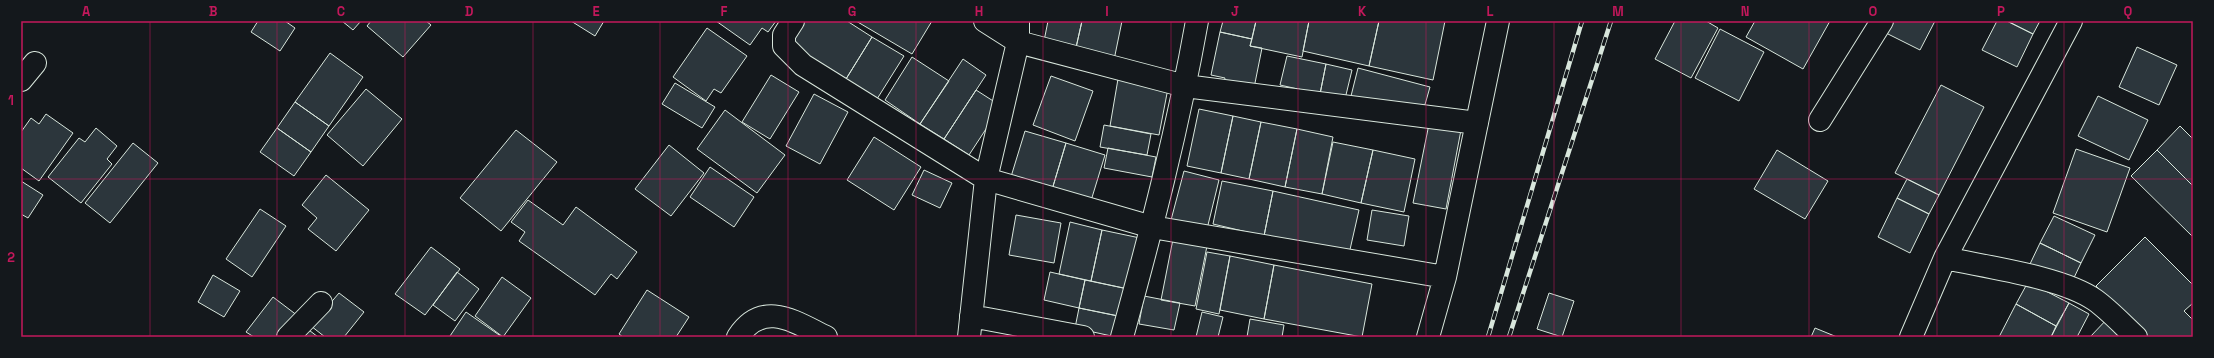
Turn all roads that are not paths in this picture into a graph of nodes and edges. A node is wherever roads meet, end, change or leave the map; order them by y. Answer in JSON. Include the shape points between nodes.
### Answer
{"nodes":[{"id":1,"x":792,"y":21,"type":"edge"},
{"id":2,"x":985,"y":21,"type":"edge"},
{"id":3,"x":1197,"y":21,"type":"edge"},
{"id":4,"x":1498,"y":21,"type":"edge"},
{"id":5,"x":1882,"y":21,"type":"edge"},
{"id":6,"x":2071,"y":21,"type":"edge"},
{"id":7,"x":1018,"y":32,"type":"edge"},
{"id":8,"x":35,"y":63,"type":"dead end"},
{"id":9,"x":21,"y":80,"type":"edge"},
{"id":10,"x":1185,"y":86,"type":"junction"},
{"id":11,"x":1820,"y":120,"type":"dead end"},
{"id":12,"x":1477,"y":123,"type":"junction"},
{"id":13,"x":986,"y":178,"type":"junction"},
{"id":14,"x":1152,"y":227,"type":"junction"},
{"id":15,"x":1945,"y":258,"type":"junction"},
{"id":16,"x":1445,"y":277,"type":"junction"},
{"id":17,"x":321,"y":303,"type":"dead end"},
{"id":18,"x":970,"y":327,"type":"edge"},
{"id":19,"x":288,"y":337,"type":"edge"},
{"id":20,"x":738,"y":337,"type":"edge"},
{"id":21,"x":826,"y":337,"type":"edge"},
{"id":22,"x":1083,"y":337,"type":"edge"},
{"id":23,"x":1122,"y":337,"type":"edge"},
{"id":24,"x":1428,"y":337,"type":"edge"},
{"id":25,"x":1911,"y":337,"type":"edge"},
{"id":26,"x":2136,"y":337,"type":"edge"}],
"edges":[{"from":1,"to":13,"type":"street","via":[[784,35],[784,46],[804,64]]},
{"from":2,"to":7,"type":"street"},
{"from":3,"to":10,"type":"street"},
{"from":4,"to":12,"type":"street"},
{"from":5,"to":11,"type":"street"},
{"from":6,"to":15,"type":"street"},
{"from":7,"to":10,"type":"street"},
{"from":7,"to":13,"type":"street"},
{"from":8,"to":9,"type":"street"},
{"from":10,"to":12,"type":"street"},
{"from":10,"to":14,"type":"street"},
{"from":12,"to":16,"type":"street"},
{"from":13,"to":14,"type":"street"},
{"from":13,"to":18,"type":"street"},
{"from":14,"to":16,"type":"street"},
{"from":14,"to":23,"type":"street"},
{"from":15,"to":25,"type":"street"},
{"from":15,"to":26,"type":"street","via":[[2039,278],[2071,288],[2094,300]]},
{"from":16,"to":24,"type":"street"},
{"from":17,"to":19,"type":"street"},
{"from":18,"to":22,"type":"street"},
{"from":20,"to":21,"type":"street","via":[[745,326],[764,316],[783,317]]}]}
